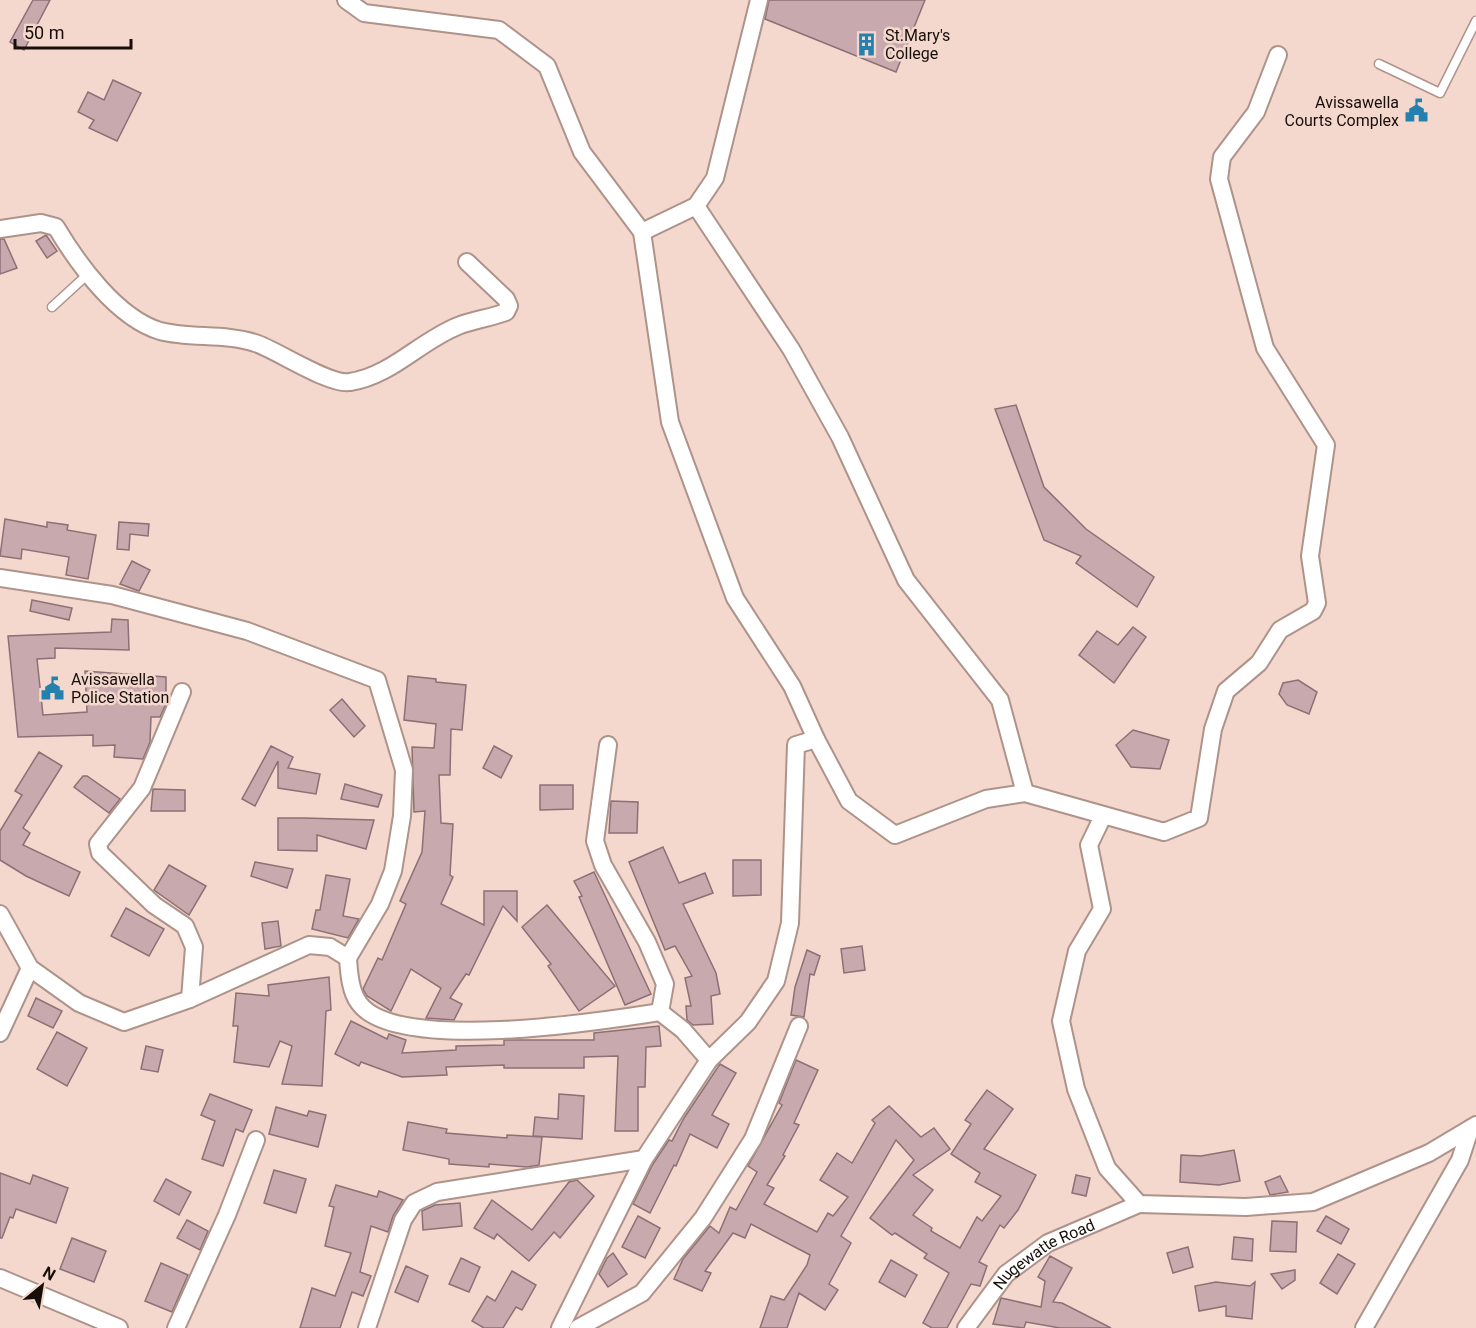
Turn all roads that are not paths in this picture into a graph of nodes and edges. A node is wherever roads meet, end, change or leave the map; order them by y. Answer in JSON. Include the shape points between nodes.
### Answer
{"nodes":[{"id":1,"x":346,"y":0,"type":"edge"},
{"id":2,"x":759,"y":0,"type":"edge"},
{"id":3,"x":1476,"y":21,"type":"edge"},
{"id":4,"x":1278,"y":55,"type":"dead end"},
{"id":5,"x":1379,"y":64,"type":"dead end"},
{"id":6,"x":696,"y":206,"type":"junction"},
{"id":7,"x":0,"y":230,"type":"edge"},
{"id":8,"x":642,"y":232,"type":"junction"},
{"id":9,"x":467,"y":262,"type":"dead end"},
{"id":10,"x":89,"y":273,"type":"junction"},
{"id":11,"x":52,"y":307,"type":"dead end"},
{"id":12,"x":0,"y":578,"type":"edge"},
{"id":13,"x":183,"y":692,"type":"dead end"},
{"id":14,"x":816,"y":739,"type":"junction"},
{"id":15,"x":608,"y":744,"type":"dead end"},
{"id":16,"x":1025,"y":793,"type":"junction"},
{"id":17,"x":1100,"y":820,"type":"junction"},
{"id":18,"x":0,"y":914,"type":"edge"},
{"id":19,"x":348,"y":958,"type":"junction"},
{"id":20,"x":30,"y":968,"type":"junction"},
{"id":21,"x":190,"y":999,"type":"junction"},
{"id":22,"x":660,"y":1012,"type":"junction"},
{"id":23,"x":799,"y":1026,"type":"dead end"},
{"id":24,"x":0,"y":1033,"type":"edge"},
{"id":25,"x":709,"y":1059,"type":"junction"},
{"id":26,"x":1473,"y":1127,"type":"edge"},
{"id":27,"x":256,"y":1140,"type":"dead end"},
{"id":28,"x":644,"y":1158,"type":"junction"},
{"id":29,"x":1139,"y":1204,"type":"junction"},
{"id":30,"x":0,"y":1278,"type":"edge"},
{"id":31,"x":119,"y":1328,"type":"edge"},
{"id":32,"x":176,"y":1328,"type":"edge"},
{"id":33,"x":367,"y":1328,"type":"edge"},
{"id":34,"x":560,"y":1328,"type":"edge"},
{"id":35,"x":578,"y":1328,"type":"edge"},
{"id":36,"x":966,"y":1328,"type":"edge"},
{"id":37,"x":1364,"y":1328,"type":"edge"}],
"edges":[{"from":1,"to":8,"type":"street","via":[[364,13],[499,30],[547,66],[582,152]]},
{"from":2,"to":6,"type":"street","via":[[715,178]]},
{"from":3,"to":5,"type":"lane","via":[[1440,93]]},
{"from":4,"to":17,"type":"street","via":[[1256,112],[1222,158],[1219,179],[1265,348],[1326,445],[1310,556],[1317,603],[1313,612],[1280,630],[1259,663],[1227,691],[1214,729],[1199,818],[1164,832]]},
{"from":6,"to":8,"type":"street"},
{"from":6,"to":16,"type":"street","via":[[791,349],[840,437],[906,580],[1000,700]]},
{"from":7,"to":10,"type":"street","via":[[41,223],[56,227]]},
{"from":8,"to":14,"type":"street","via":[[670,422],[735,598],[792,686]]},
{"from":9,"to":10,"type":"street","via":[[506,299],[506,312],[458,326],[375,376],[347,383],[289,362],[255,343],[160,330],[140,321],[109,297]]},
{"from":10,"to":11,"type":"lane"},
{"from":12,"to":19,"type":"street","via":[[112,595],[247,631],[377,681],[404,770],[402,816],[393,871],[380,904]]},
{"from":13,"to":21,"type":"street","via":[[142,788],[98,844],[100,853],[154,905],[185,926],[194,948]]},
{"from":14,"to":16,"type":"street","via":[[849,801],[895,836],[986,800]]},
{"from":14,"to":25,"type":"street","via":[[796,746],[790,923],[776,981],[748,1022]]},
{"from":15,"to":22,"type":"street","via":[[595,841],[603,865],[647,942],[665,984]]},
{"from":16,"to":17,"type":"street"},
{"from":17,"to":29,"type":"street","via":[[1089,844],[1102,909],[1077,951],[1061,1021],[1076,1089],[1107,1168]]},
{"from":18,"to":20,"type":"street"},
{"from":19,"to":21,"type":"street","via":[[330,947],[309,945]]},
{"from":19,"to":22,"type":"street","via":[[350,979],[359,1003],[384,1020],[411,1028],[443,1031],[576,1025]]},
{"from":20,"to":21,"type":"street","via":[[79,1003],[124,1022]]},
{"from":20,"to":24,"type":"street"},
{"from":22,"to":25,"type":"street"},
{"from":23,"to":35,"type":"street","via":[[753,1139],[703,1218],[642,1293]]},
{"from":25,"to":28,"type":"street"},
{"from":26,"to":29,"type":"street","via":[[1429,1153],[1313,1203],[1246,1207]]},
{"from":26,"to":37,"type":"street","via":[[1460,1160]]},
{"from":27,"to":32,"type":"street"},
{"from":28,"to":33,"type":"street","via":[[437,1192],[414,1203],[403,1220]]},
{"from":28,"to":34,"type":"street"},
{"from":29,"to":36,"type":"street","name":"Nugewatte Road","via":[[1048,1243],[1006,1274]]},
{"from":30,"to":31,"type":"street"}]}
